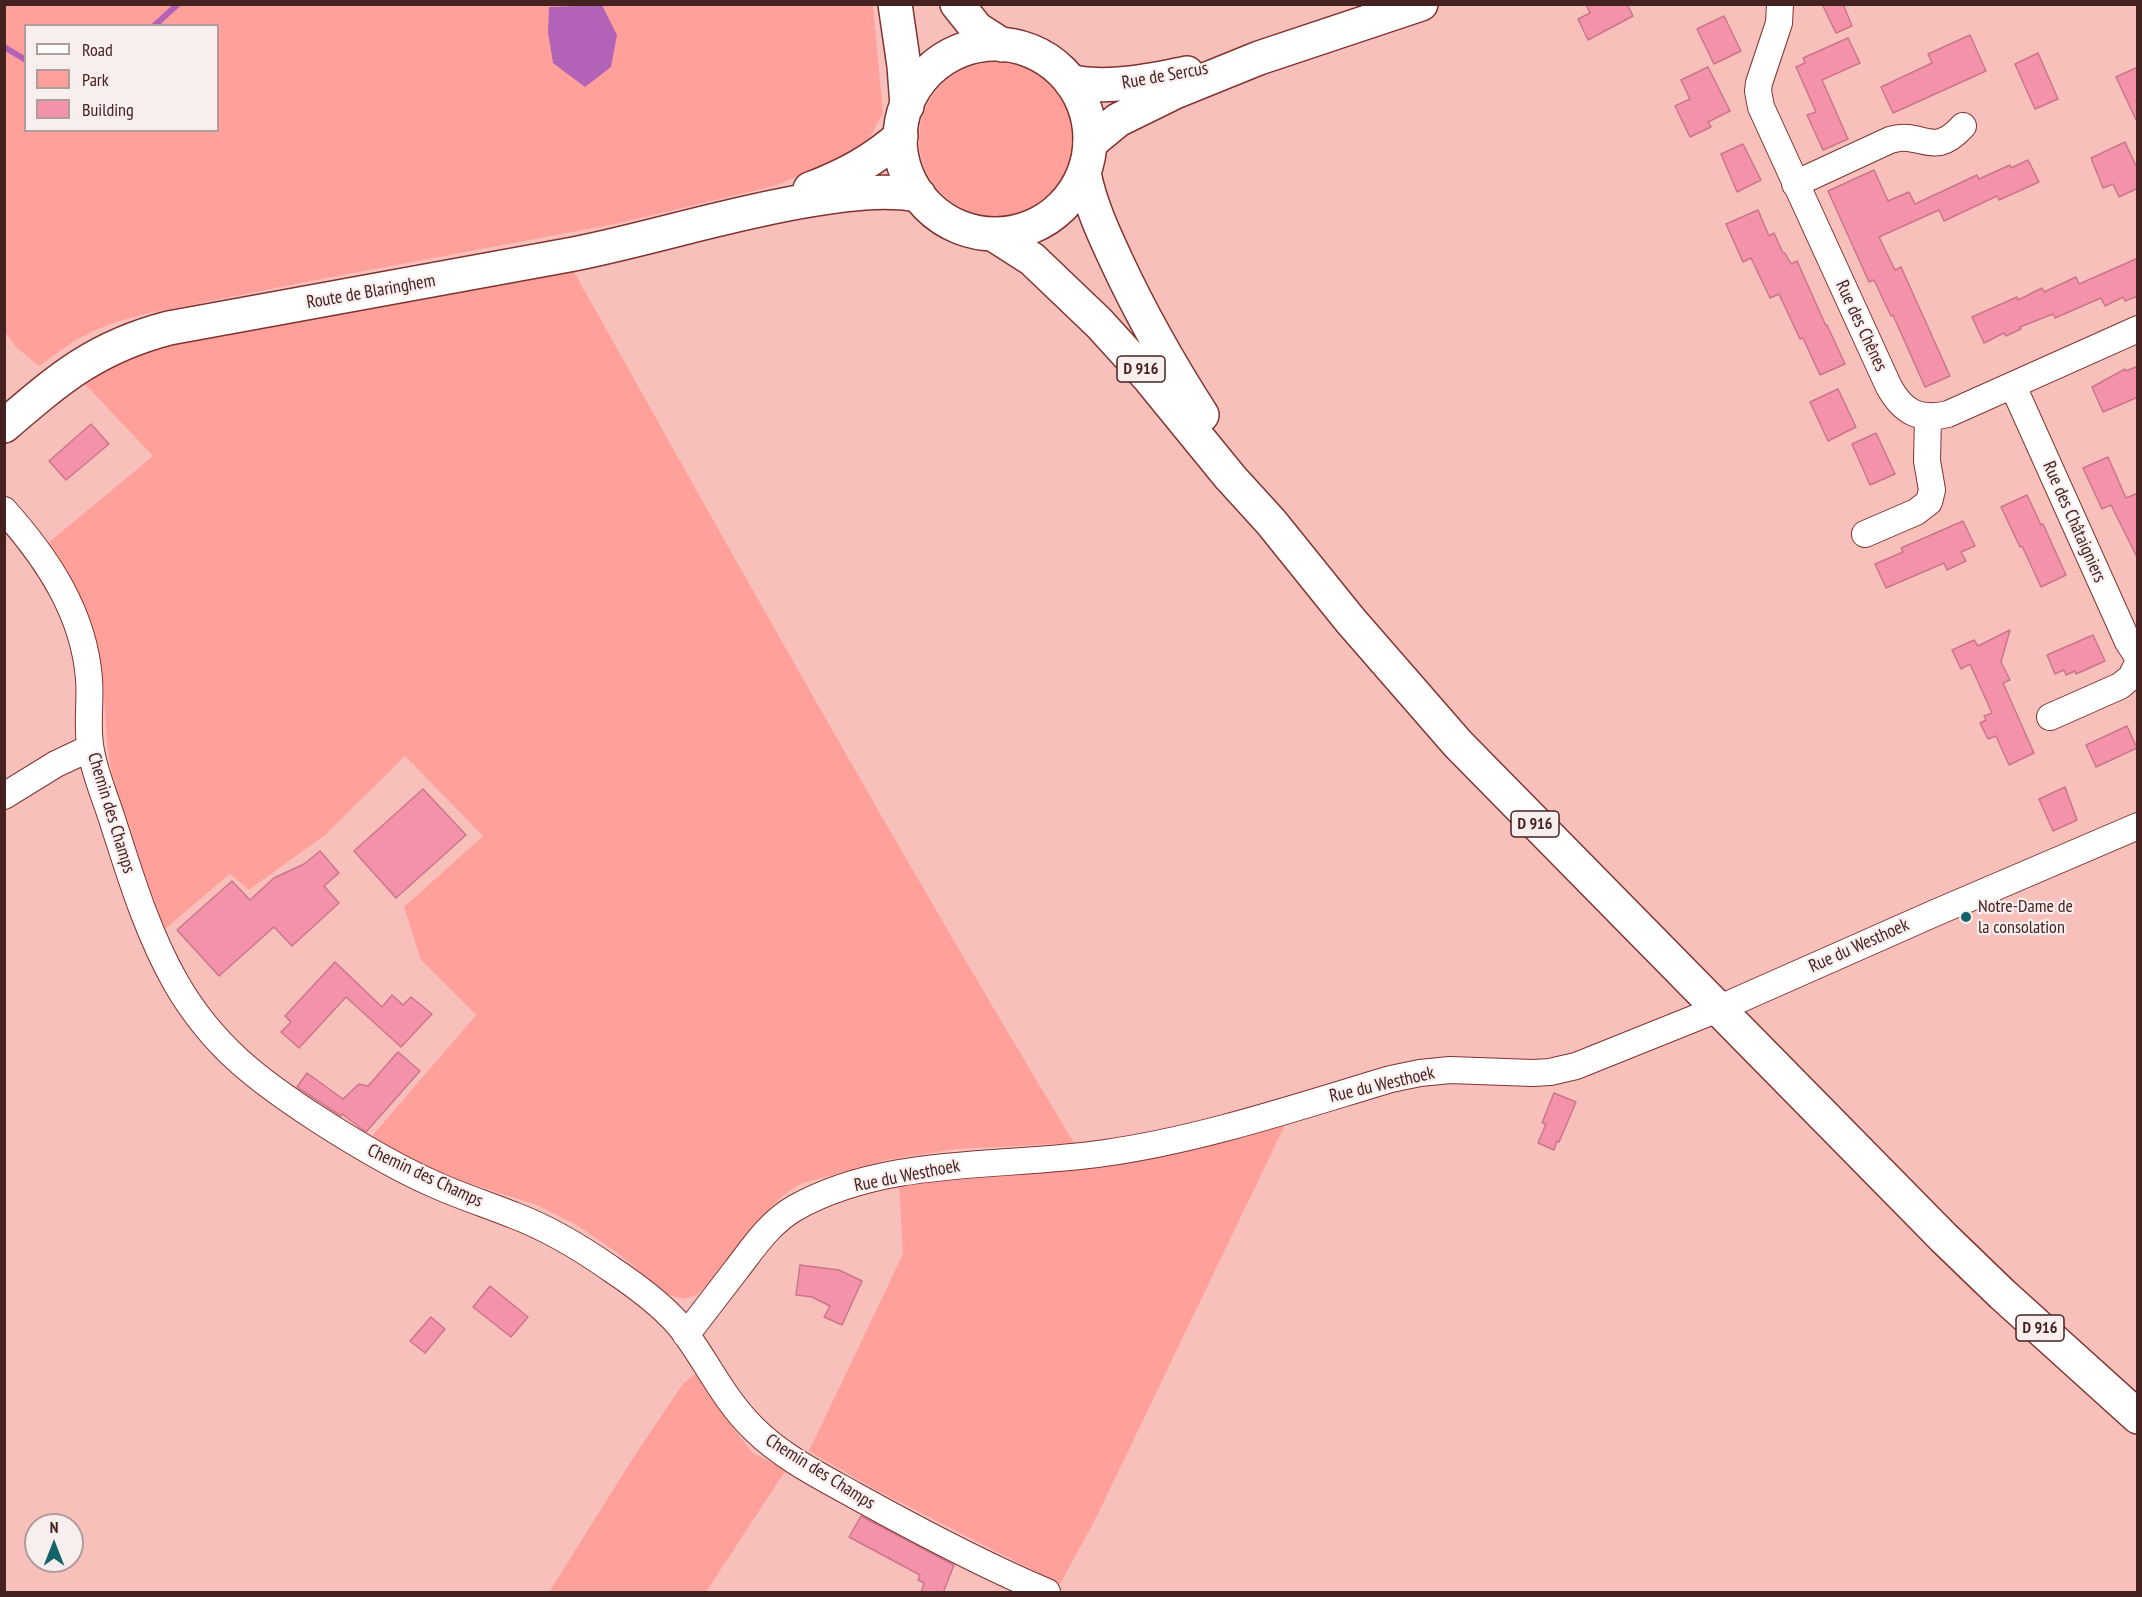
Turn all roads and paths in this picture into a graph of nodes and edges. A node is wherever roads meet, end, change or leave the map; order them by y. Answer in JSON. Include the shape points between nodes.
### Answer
{"nodes":[{"id":1,"x":896,"y":4,"type":"edge"},
{"id":2,"x":957,"y":4,"type":"edge"},
{"id":3,"x":1421,"y":4,"type":"edge"},
{"id":4,"x":1780,"y":4,"type":"edge"},
{"id":5,"x":1002,"y":45,"type":"junction"},
{"id":6,"x":1259,"y":58,"type":"junction"},
{"id":7,"x":1071,"y":82,"type":"junction"},
{"id":8,"x":904,"y":121,"type":"junction"},
{"id":9,"x":1963,"y":126,"type":"dead end"},
{"id":10,"x":1087,"y":158,"type":"junction"},
{"id":11,"x":1796,"y":184,"type":"junction"},
{"id":12,"x":919,"y":195,"type":"junction"},
{"id":13,"x":761,"y":208,"type":"junction"},
{"id":14,"x":993,"y":234,"type":"junction"},
{"id":15,"x":2138,"y":329,"type":"edge"},
{"id":16,"x":2013,"y":386,"type":"junction"},
{"id":17,"x":1928,"y":417,"type":"junction"},
{"id":18,"x":4,"y":426,"type":"edge"},
{"id":19,"x":4,"y":510,"type":"edge"},
{"id":20,"x":1271,"y":522,"type":"junction"},
{"id":21,"x":1865,"y":534,"type":"dead end"},
{"id":22,"x":2138,"y":657,"type":"edge"},
{"id":23,"x":2138,"y":663,"type":"edge"},
{"id":24,"x":2050,"y":717,"type":"dead end"},
{"id":25,"x":90,"y":748,"type":"junction"},
{"id":26,"x":4,"y":796,"type":"edge"},
{"id":27,"x":2138,"y":826,"type":"edge"},
{"id":28,"x":1718,"y":1009,"type":"junction"},
{"id":29,"x":686,"y":1335,"type":"junction"},
{"id":30,"x":2138,"y":1417,"type":"edge"},
{"id":31,"x":1047,"y":1593,"type":"edge"}],
"edges":[{"from":1,"to":8,"type":"main road","via":[[904,66]]},
{"from":2,"to":5,"type":"main road","via":[[977,29]]},
{"from":3,"to":6,"type":"main road","name":"Rue de Sercus"},
{"from":4,"to":11,"type":"street","name":"Rue des Chênes","via":[[1779,23],[1758,91],[1761,107]]},
{"from":5,"to":7,"type":"main road","via":[[1040,56]]},
{"from":5,"to":8,"type":"main road","via":[[970,48],[941,62],[914,91]]},
{"from":6,"to":7,"type":"main road","name":"Rue de Sercus","via":[[1120,85]]},
{"from":6,"to":10,"type":"main road","name":"Rue de Sercus","via":[[1118,120]]},
{"from":7,"to":10,"type":"main road","via":[[1087,114]]},
{"from":8,"to":12,"type":"main road","via":[[902,154],[906,172]]},
{"from":8,"to":13,"type":"main road","name":"Route de Blaringhem","via":[[873,159],[849,173]]},
{"from":9,"to":11,"type":"street","via":[[1938,144],[1905,137],[1890,140]]},
{"from":10,"to":14,"type":"main road","via":[[1072,195],[1048,218],[1018,231]]},
{"from":10,"to":20,"type":"main road","number":"D 916","via":[[1089,197],[1097,220],[1141,311]]},
{"from":11,"to":17,"type":"street","name":"Rue des Chênes","via":[[1893,396],[1911,412]]},
{"from":12,"to":13,"type":"main road","name":"Route de Blaringhem","via":[[867,193]]},
{"from":12,"to":14,"type":"main road","via":[[952,223]]},
{"from":13,"to":18,"type":"main road","name":"Route de Blaringhem","via":[[594,250],[150,333],[103,351],[72,370]]},
{"from":14,"to":20,"type":"main road","number":"D 916","via":[[1032,259],[1106,330]]},
{"from":15,"to":16,"type":"street"},
{"from":16,"to":17,"type":"street","via":[[1948,414]]},
{"from":16,"to":22,"type":"street","name":"Rue des Châtaigniers"},
{"from":17,"to":21,"type":"street","via":[[1927,461],[1932,490],[1929,502],[1916,512]]},
{"from":19,"to":25,"type":"street","name":"Chemin des Champs","via":[[52,572],[81,631],[89,675]]},
{"from":20,"to":28,"type":"main road","number":"D 916","via":[[1452,738]]},
{"from":23,"to":24,"type":"street","via":[[2131,677],[2120,686]]},
{"from":25,"to":26,"type":"street"},
{"from":25,"to":29,"type":"street","name":"Chemin des Champs","via":[[129,874],[159,949],[195,1013],[234,1058],[281,1095],[377,1156],[439,1187],[530,1222],[595,1258],[654,1301]]},
{"from":27,"to":28,"type":"street","name":"Rue du Westhoek"},
{"from":28,"to":29,"type":"street","name":"Rue du Westhoek","via":[[1563,1070],[1518,1074],[1467,1070],[1420,1073],[1146,1146],[1060,1159],[923,1170],[845,1187],[794,1208],[772,1226]]},
{"from":28,"to":30,"type":"main road","number":"D 916","via":[[1968,1261]]},
{"from":29,"to":31,"type":"street","name":"Chemin des Champs","via":[[732,1405],[768,1442],[882,1510]]}]}
